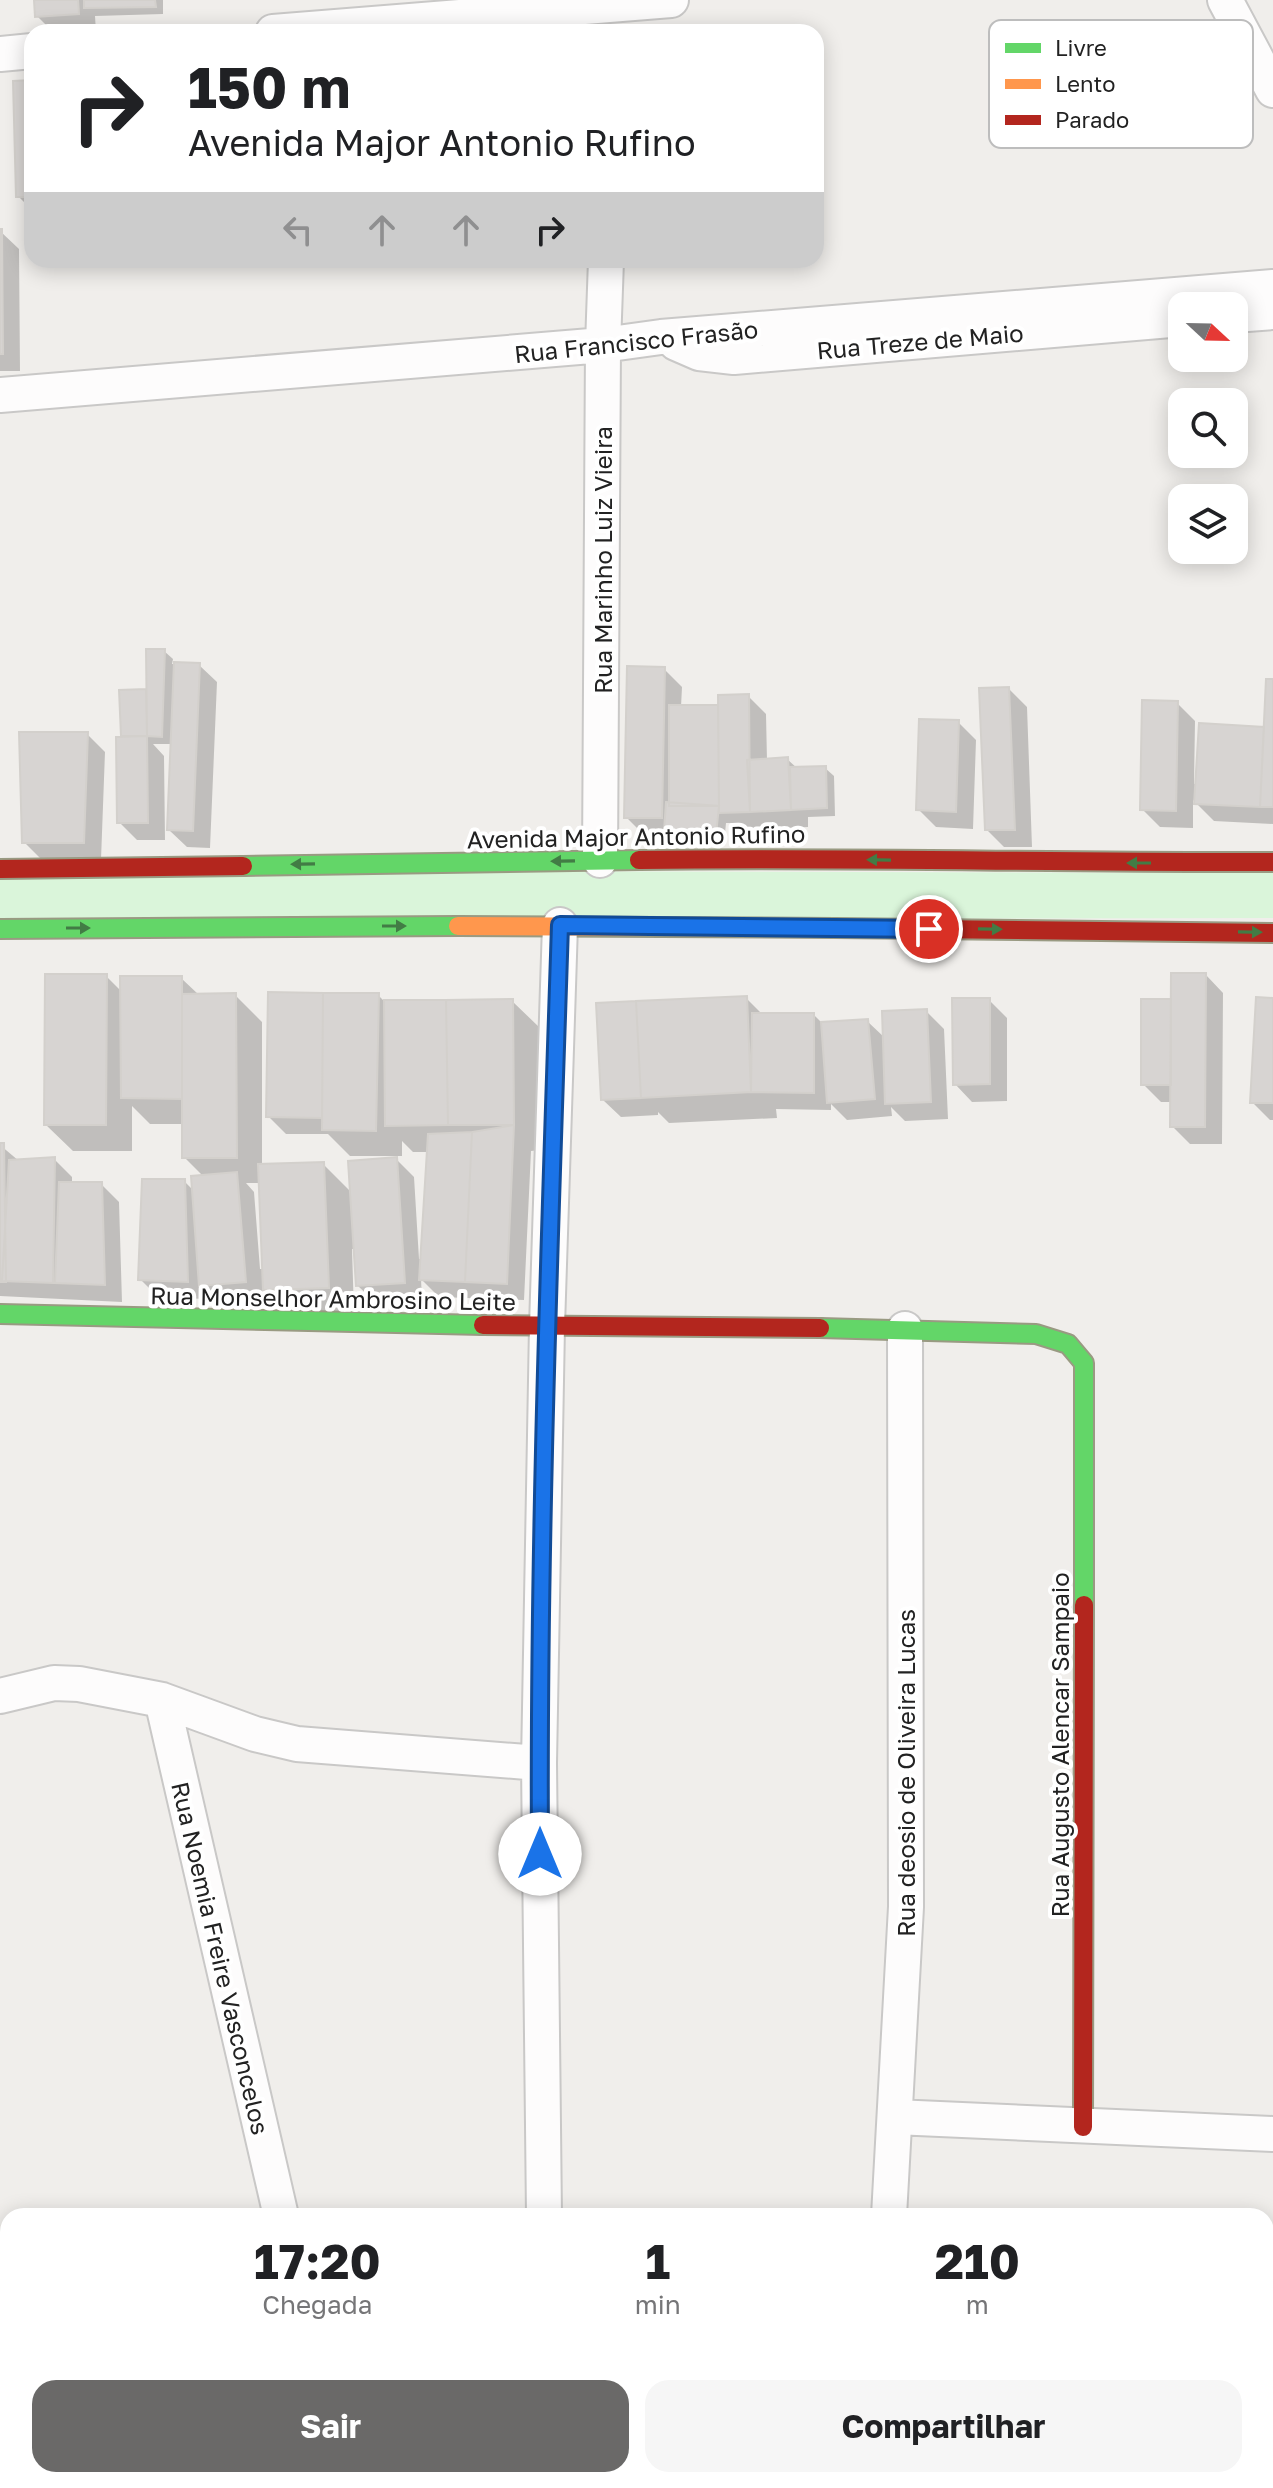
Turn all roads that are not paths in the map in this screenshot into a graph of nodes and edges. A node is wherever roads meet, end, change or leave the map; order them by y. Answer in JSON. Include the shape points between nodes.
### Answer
{"nodes":[{"id":1,"x":671,"y":0,"type":"edge"},
{"id":2,"x":1225,"y":0,"type":"edge"},
{"id":3,"x":615,"y":12,"type":"edge"},
{"id":4,"x":1236,"y":20,"type":"edge"},
{"id":5,"x":410,"y":24,"type":"edge"},
{"id":6,"x":24,"y":52,"type":"edge"},
{"id":7,"x":1253,"y":52,"type":"edge"},
{"id":8,"x":0,"y":54,"type":"edge"},
{"id":9,"x":1273,"y":90,"type":"edge"},
{"id":10,"x":606,"y":268,"type":"edge"},
{"id":11,"x":1273,"y":287,"type":"edge"},
{"id":12,"x":1273,"y":312,"type":"edge"},
{"id":13,"x":1248,"y":314,"type":"edge"},
{"id":14,"x":1168,"y":320,"type":"edge"},
{"id":15,"x":661,"y":337,"type":"junction"},
{"id":16,"x":603,"y":345,"type":"junction"},
{"id":17,"x":0,"y":395,"type":"edge"},
{"id":18,"x":600,"y":860,"type":"junction"},
{"id":19,"x":1273,"y":862,"type":"edge"},
{"id":20,"x":0,"y":869,"type":"edge"},
{"id":21,"x":560,"y":925,"type":"junction"},
{"id":22,"x":0,"y":929,"type":"edge"},
{"id":23,"x":1273,"y":933,"type":"edge"},
{"id":24,"x":0,"y":1314,"type":"edge"},
{"id":25,"x":547,"y":1326,"type":"junction"},
{"id":26,"x":905,"y":1329,"type":"junction"},
{"id":27,"x":1084,"y":1363,"type":"joint"},
{"id":28,"x":0,"y":1696,"type":"edge"},
{"id":29,"x":162,"y":1700,"type":"junction"},
{"id":30,"x":539,"y":1763,"type":"junction"},
{"id":31,"x":895,"y":2117,"type":"junction"},
{"id":32,"x":1083,"y":2127,"type":"junction"},
{"id":33,"x":1273,"y":2134,"type":"edge"},
{"id":34,"x":279,"y":2208,"type":"edge"},
{"id":35,"x":544,"y":2208,"type":"edge"},
{"id":36,"x":889,"y":2208,"type":"edge"}],
"edges":[{"from":1,"to":3,"type":"street"},
{"from":2,"to":4,"type":"street"},
{"from":3,"to":5,"type":"street"},
{"from":6,"to":8,"type":"street"},
{"from":7,"to":9,"type":"street"},
{"from":10,"to":16,"type":"street","name":"Rua Marinho Luiz Vieira"},
{"from":11,"to":15,"type":"street","name":"Rua Francisco Frasão"},
{"from":12,"to":13,"type":"street"},
{"from":14,"to":15,"type":"street","name":"Rua Treze de Maio","via":[[734,357],[699,353]]},
{"from":15,"to":16,"type":"street","name":"Rua Francisco Frasão"},
{"from":16,"to":17,"type":"street","name":"Rua Francisco Frasão"},
{"from":16,"to":18,"type":"street","name":"Rua Marinho Luiz Vieira"},
{"from":19,"to":18,"type":"main road","name":"Avenida Major Antonio Rufino","one_way":true,"via":[[1175,870],[808,858]]},
{"from":18,"to":20,"type":"main road","name":"Avenida Major Antonio Rufino","one_way":true,"via":[[215,874]]},
{"from":22,"to":21,"type":"main road","one_way":true,"via":[[215,920]]},
{"from":21,"to":23,"type":"main road","one_way":true,"via":[[1174,925]]},
{"from":21,"to":25,"type":"street"},
{"from":24,"to":25,"type":"main road","name":"Rua Monselhor Ambrosino Leite"},
{"from":25,"to":26,"type":"main road","name":"Rua Monselhor Ambrosino Leite"},
{"from":25,"to":30,"type":"street"},
{"from":26,"to":27,"type":"main road","name":"Rua Monselhor Ambrosino Leite","via":[[1036,1334],[1068,1344]]},
{"from":26,"to":31,"type":"street","name":"Rua deosio de Oliveira Lucas","via":[[906,1907]]},
{"from":27,"to":32,"type":"main road","name":"Rua Augusto Alencar Sampaio"},
{"from":28,"to":29,"type":"street","via":[[54,1683]]},
{"from":29,"to":30,"type":"street","via":[[297,1744]]},
{"from":29,"to":34,"type":"street","name":"Rua Noemia Freire Vasconcelos"},
{"from":30,"to":35,"type":"street"},
{"from":31,"to":32,"type":"street"},
{"from":31,"to":36,"type":"street","name":"Rua deosio de Oliveira Lucas"},
{"from":32,"to":33,"type":"street"}]}
